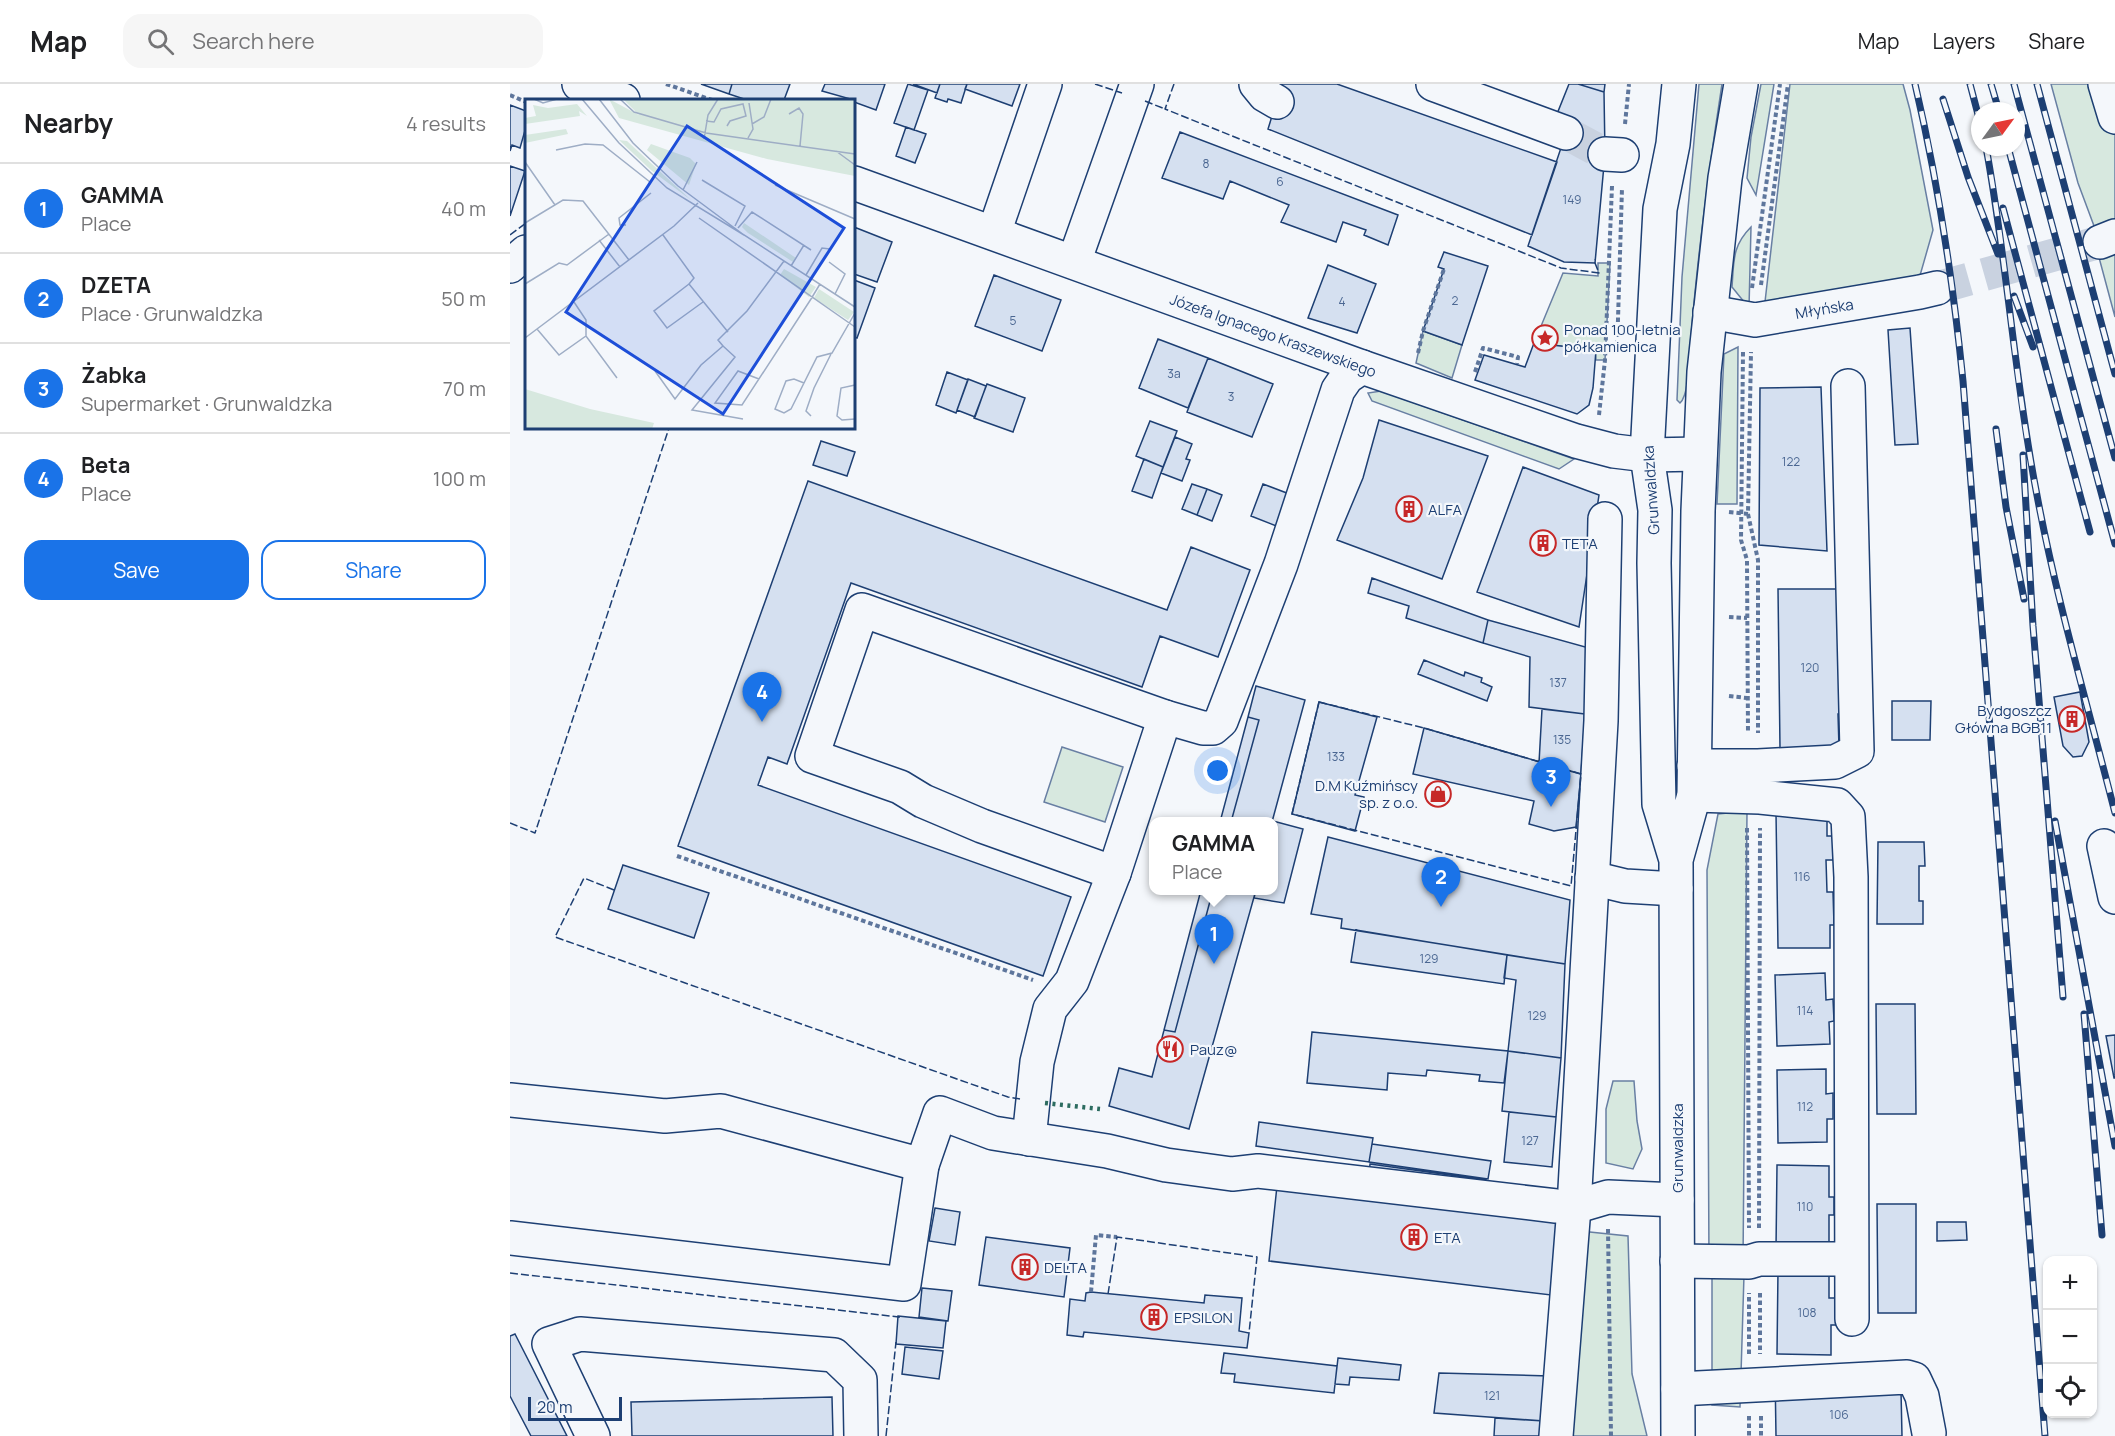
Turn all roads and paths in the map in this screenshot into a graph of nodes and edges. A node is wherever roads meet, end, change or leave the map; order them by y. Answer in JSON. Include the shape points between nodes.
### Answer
{"nodes":[{"id":1,"x":666,"y":84,"type":"edge"},
{"id":2,"x":1045,"y":84,"type":"edge"},
{"id":3,"x":1137,"y":84,"type":"edge"},
{"id":4,"x":1434,"y":84,"type":"edge"},
{"id":5,"x":1629,"y":84,"type":"edge"},
{"id":6,"x":1741,"y":84,"type":"edge"},
{"id":7,"x":2105,"y":84,"type":"edge"},
{"id":8,"x":1673,"y":85,"type":"edge"},
{"id":9,"x":510,"y":95,"type":"edge"},
{"id":10,"x":709,"y":99,"type":"edge"},
{"id":11,"x":525,"y":102,"type":"edge"},
{"id":12,"x":2115,"y":117,"type":"edge"},
{"id":13,"x":1566,"y":133,"type":"tunnel mouth"},
{"id":14,"x":855,"y":183,"type":"edge"},
{"id":15,"x":994,"y":233,"type":"junction"},
{"id":16,"x":525,"y":253,"type":"edge"},
{"id":17,"x":1074,"y":262,"type":"junction"},
{"id":18,"x":510,"y":267,"type":"edge"},
{"id":19,"x":1444,"y":269,"type":"dead end"},
{"id":20,"x":1937,"y":288,"type":"tunnel mouth"},
{"id":21,"x":1710,"y":312,"type":"junction"},
{"id":22,"x":1416,"y":363,"type":"dead end"},
{"id":23,"x":1516,"y":364,"type":"dead end"},
{"id":24,"x":1362,"y":367,"type":"junction"},
{"id":25,"x":1474,"y":375,"type":"dead end"},
{"id":26,"x":1848,"y":386,"type":"dead end"},
{"id":27,"x":1598,"y":425,"type":"dead end"},
{"id":28,"x":1700,"y":454,"type":"junction"},
{"id":29,"x":1647,"y":455,"type":"junction"},
{"id":30,"x":1748,"y":514,"type":"dead end"},
{"id":31,"x":1605,"y":519,"type":"dead end"},
{"id":32,"x":1729,"y":617,"type":"dead end"},
{"id":33,"x":1747,"y":618,"type":"dead end"},
{"id":34,"x":1729,"y":696,"type":"dead end"},
{"id":35,"x":1747,"y":698,"type":"dead end"},
{"id":36,"x":1165,"y":717,"type":"junction"},
{"id":37,"x":1694,"y":781,"type":"junction"},
{"id":38,"x":1759,"y":781,"type":"junction"},
{"id":39,"x":2104,"y":846,"type":"dead end"},
{"id":40,"x":676,"y":856,"type":"dead end"},
{"id":41,"x":1114,"y":873,"type":"junction"},
{"id":42,"x":1676,"y":874,"type":"junction"},
{"id":43,"x":1592,"y":878,"type":"junction"},
{"id":44,"x":2115,"y":897,"type":"edge"},
{"id":45,"x":1034,"y":980,"type":"dead end"},
{"id":46,"x":510,"y":1100,"type":"edge"},
{"id":47,"x":1029,"y":1139,"type":"junction"},
{"id":48,"x":922,"y":1165,"type":"junction"},
{"id":49,"x":1677,"y":1200,"type":"junction"},
{"id":50,"x":1574,"y":1207,"type":"junction"},
{"id":51,"x":1117,"y":1237,"type":"dead end"},
{"id":52,"x":510,"y":1238,"type":"edge"},
{"id":53,"x":1759,"y":1259,"type":"junction"},
{"id":54,"x":1851,"y":1259,"type":"junction"},
{"id":55,"x":1677,"y":1261,"type":"junction"},
{"id":56,"x":1090,"y":1292,"type":"dead end"},
{"id":57,"x":1852,"y":1319,"type":"dead end"},
{"id":58,"x":1761,"y":1385,"type":"junction"},
{"id":59,"x":1678,"y":1389,"type":"junction"},
{"id":60,"x":1929,"y":1433,"type":"dead end"},
{"id":61,"x":593,"y":1436,"type":"edge"},
{"id":62,"x":861,"y":1436,"type":"edge"},
{"id":63,"x":1556,"y":1436,"type":"edge"},
{"id":64,"x":1678,"y":1436,"type":"edge"},
{"id":65,"x":1761,"y":1436,"type":"edge"}],
"edges":[{"from":1,"to":10,"type":"path"},
{"from":2,"to":15,"type":"street"},
{"from":3,"to":17,"type":"street"},
{"from":4,"to":13,"type":"street"},
{"from":5,"to":27,"type":"path","via":[[1613,154],[1605,360]]},
{"from":6,"to":21,"type":"street","name":"Grunwaldzka","via":[[1725,178]]},
{"from":7,"to":12,"type":"street"},
{"from":8,"to":29,"type":"street","name":"Grunwaldzka","via":[[1673,144],[1660,209]]},
{"from":9,"to":11,"type":"path"},
{"from":14,"to":15,"type":"street","name":"Józefa Ignacego Kraszewskiego"},
{"from":15,"to":17,"type":"street","name":"Józefa Ignacego Kraszewskiego"},
{"from":16,"to":18,"type":"street"},
{"from":17,"to":24,"type":"street","name":"Józefa Ignacego Kraszewskiego"},
{"from":19,"to":22,"type":"path"},
{"from":20,"to":21,"type":"street","name":"Młyńska","via":[[1755,320]]},
{"from":21,"to":28,"type":"street","name":"Grunwaldzka"},
{"from":23,"to":25,"type":"path","via":[[1518,357],[1483,348]]},
{"from":24,"to":29,"type":"street","name":"Józefa Ignacego Kraszewskiego","via":[[1576,441]]},
{"from":24,"to":36,"type":"street","via":[[1347,377],[1338,390],[1281,564],[1221,721],[1213,728],[1203,728]]},
{"from":26,"to":38,"type":"street","via":[[1857,751],[1836,762]]},
{"from":28,"to":29,"type":"street","name":"Józefa Ignacego Kraszewskiego"},
{"from":28,"to":37,"type":"street","name":"Grunwaldzka"},
{"from":29,"to":42,"type":"street","name":"Grunwaldzka","via":[[1655,510],[1659,804]]},
{"from":30,"to":38,"type":"path","via":[[1758,560]]},
{"from":31,"to":43,"type":"street","via":[[1601,722]]},
{"from":32,"to":33,"type":"path"},
{"from":34,"to":35,"type":"path"},
{"from":36,"to":41,"type":"street"},
{"from":36,"to":41,"type":"street","via":[[862,610],[812,756],[900,788],[982,826]]},
{"from":37,"to":38,"type":"street"},
{"from":37,"to":42,"type":"street","name":"Grunwaldzka"},
{"from":38,"to":53,"type":"path"},
{"from":38,"to":54,"type":"street","via":[[1837,805],[1848,817]]},
{"from":39,"to":44,"type":"street"},
{"from":40,"to":45,"type":"path"},
{"from":41,"to":47,"type":"street","via":[[1072,981],[1050,1009],[1037,1062]]},
{"from":42,"to":43,"type":"street","via":[[1625,886]]},
{"from":42,"to":49,"type":"street","name":"Grunwaldzka"},
{"from":43,"to":50,"type":"street"},
{"from":46,"to":48,"type":"street","via":[[665,1116],[721,1111]]},
{"from":47,"to":48,"type":"street","via":[[993,1133],[940,1113]]},
{"from":47,"to":50,"type":"street","via":[[1232,1174],[1258,1171]]},
{"from":48,"to":52,"type":"street","via":[[904,1284]]},
{"from":49,"to":50,"type":"street","via":[[1608,1197]]},
{"from":49,"to":55,"type":"street","name":"Grunwaldzka"},
{"from":50,"to":63,"type":"street"},
{"from":51,"to":56,"type":"path","via":[[1096,1235]]},
{"from":53,"to":54,"type":"street"},
{"from":53,"to":55,"type":"street"},
{"from":53,"to":58,"type":"path"},
{"from":54,"to":57,"type":"street"},
{"from":55,"to":59,"type":"street","name":"Grunwaldzka"},
{"from":58,"to":59,"type":"street"},
{"from":58,"to":60,"type":"street","via":[[1907,1377],[1914,1379],[1922,1396]]},
{"from":58,"to":65,"type":"path"},
{"from":59,"to":64,"type":"street","name":"Grunwaldzka"},
{"from":61,"to":62,"type":"street","via":[[549,1344],[580,1334],[834,1355],[860,1380]]}]}
